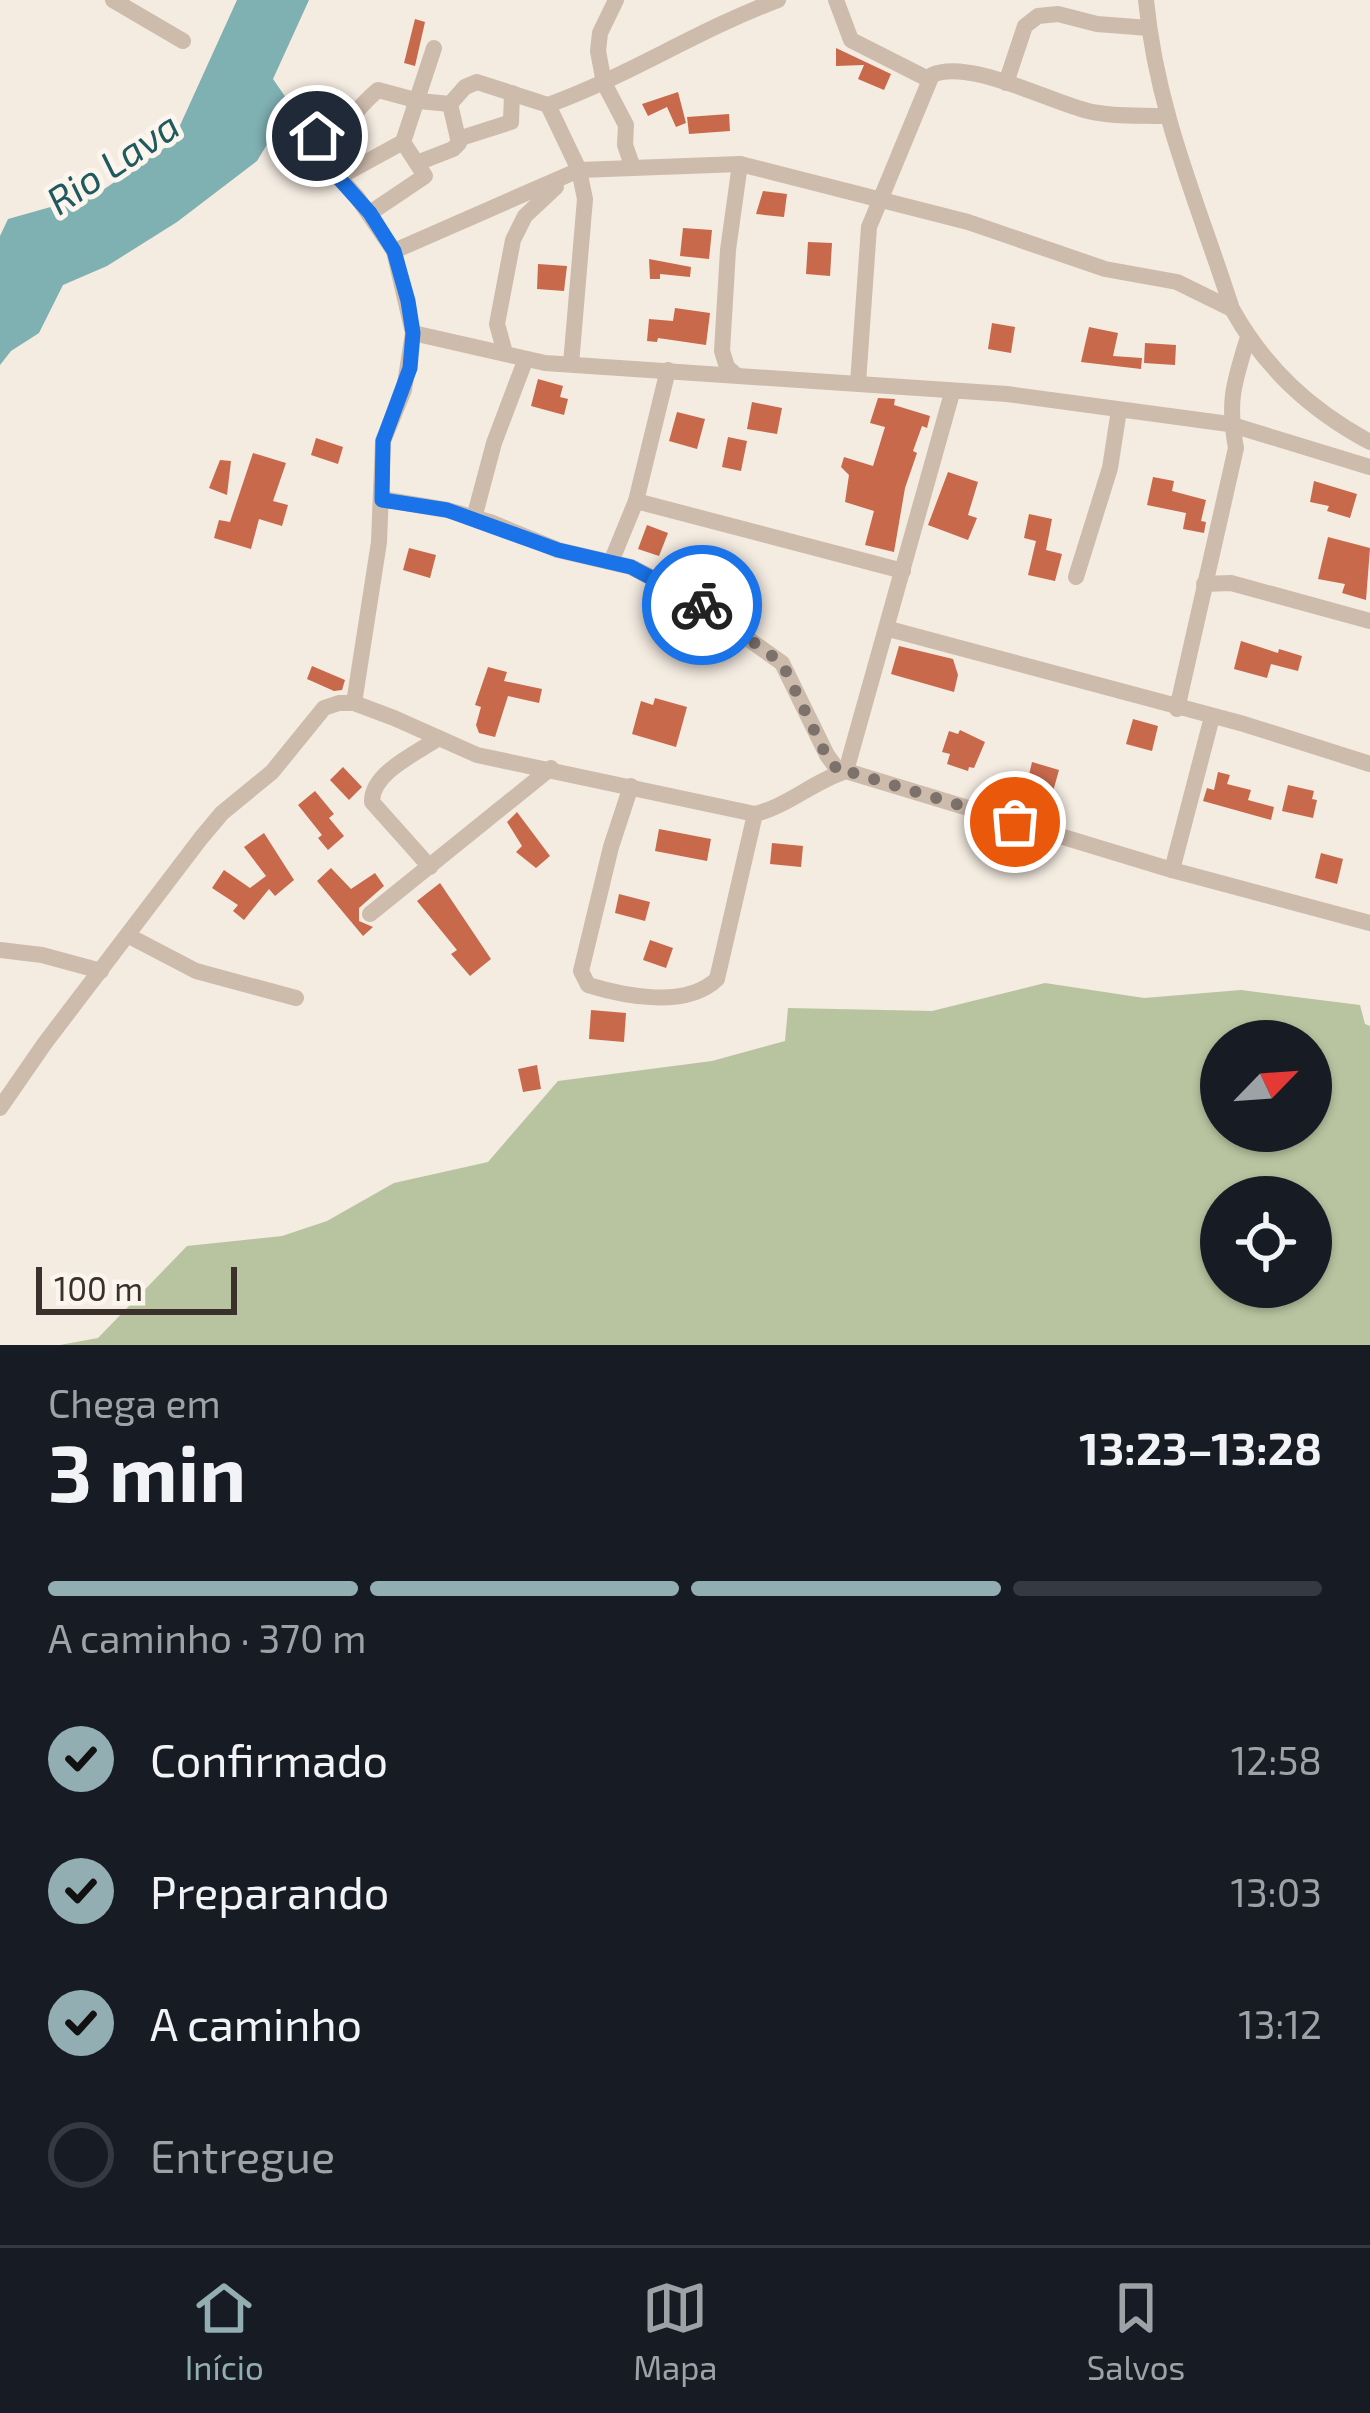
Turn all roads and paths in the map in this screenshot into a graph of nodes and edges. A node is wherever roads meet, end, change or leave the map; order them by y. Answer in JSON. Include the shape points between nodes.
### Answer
{"nodes":[{"id":1,"x":113,"y":0,"type":"edge"},
{"id":2,"x":616,"y":0,"type":"edge"},
{"id":3,"x":778,"y":0,"type":"edge"},
{"id":4,"x":836,"y":0,"type":"edge"},
{"id":5,"x":1146,"y":0,"type":"edge"},
{"id":6,"x":1149,"y":28,"type":"junction"},
{"id":7,"x":183,"y":41,"type":"dead end"},
{"id":8,"x":434,"y":48,"type":"dead end"},
{"id":9,"x":928,"y":79,"type":"junction"},
{"id":10,"x":604,"y":82,"type":"junction"},
{"id":11,"x":1006,"y":82,"type":"junction"},
{"id":12,"x":512,"y":93,"type":"junction"},
{"id":13,"x":419,"y":101,"type":"junction"},
{"id":14,"x":450,"y":104,"type":"junction"},
{"id":15,"x":548,"y":105,"type":"junction"},
{"id":16,"x":1165,"y":116,"type":"junction"},
{"id":17,"x":288,"y":121,"type":"dead end"},
{"id":18,"x":303,"y":138,"type":"junction"},
{"id":19,"x":458,"y":139,"type":"junction"},
{"id":20,"x":403,"y":142,"type":"junction"},
{"id":21,"x":417,"y":163,"type":"junction"},
{"id":22,"x":740,"y":164,"type":"junction"},
{"id":23,"x":633,"y":168,"type":"junction"},
{"id":24,"x":572,"y":174,"type":"junction"},
{"id":25,"x":339,"y":177,"type":"junction"},
{"id":26,"x":880,"y":200,"type":"junction"},
{"id":27,"x":370,"y":213,"type":"junction"},
{"id":28,"x":394,"y":251,"type":"junction"},
{"id":29,"x":1232,"y":309,"type":"junction"},
{"id":30,"x":413,"y":333,"type":"junction"},
{"id":31,"x":1247,"y":337,"type":"junction"},
{"id":32,"x":505,"y":353,"type":"junction"},
{"id":33,"x":526,"y":361,"type":"junction"},
{"id":34,"x":571,"y":364,"type":"junction"},
{"id":35,"x":668,"y":370,"type":"junction"},
{"id":36,"x":736,"y":375,"type":"junction"},
{"id":37,"x":857,"y":383,"type":"junction"},
{"id":38,"x":952,"y":393,"type":"junction"},
{"id":39,"x":1119,"y":410,"type":"junction"},
{"id":40,"x":1229,"y":424,"type":"junction"},
{"id":41,"x":1370,"y":442,"type":"edge"},
{"id":42,"x":1370,"y":466,"type":"edge"},
{"id":43,"x":382,"y":500,"type":"junction"},
{"id":44,"x":636,"y":501,"type":"junction"},
{"id":45,"x":474,"y":518,"type":"junction"},
{"id":46,"x":611,"y":562,"type":"junction"},
{"id":47,"x":903,"y":571,"type":"junction"},
{"id":48,"x":1076,"y":578,"type":"dead end"},
{"id":49,"x":1204,"y":584,"type":"junction"},
{"id":50,"x":1370,"y":621,"type":"edge"},
{"id":51,"x":889,"y":629,"type":"junction"},
{"id":52,"x":353,"y":703,"type":"junction"},
{"id":53,"x":1177,"y":709,"type":"junction"},
{"id":54,"x":1212,"y":717,"type":"junction"},
{"id":55,"x":439,"y":738,"type":"junction"},
{"id":56,"x":1370,"y":764,"type":"edge"},
{"id":57,"x":551,"y":768,"type":"junction"},
{"id":58,"x":843,"y":772,"type":"junction"},
{"id":59,"x":631,"y":786,"type":"junction"},
{"id":60,"x":755,"y":814,"type":"junction"},
{"id":61,"x":430,"y":867,"type":"junction"},
{"id":62,"x":1172,"y":869,"type":"junction"},
{"id":63,"x":370,"y":914,"type":"dead end"},
{"id":64,"x":1370,"y":922,"type":"edge"},
{"id":65,"x":129,"y":936,"type":"junction"},
{"id":66,"x":0,"y":950,"type":"edge"},
{"id":67,"x":100,"y":971,"type":"junction"},
{"id":68,"x":296,"y":998,"type":"dead end"},
{"id":69,"x":0,"y":1108,"type":"edge"}],
"edges":[{"from":1,"to":7,"type":"street"},
{"from":2,"to":10,"type":"street","via":[[600,34]]},
{"from":3,"to":10,"type":"street"},
{"from":4,"to":9,"type":"street","via":[[851,40]]},
{"from":5,"to":6,"type":"street"},
{"from":6,"to":11,"type":"street","via":[[1037,16],[1025,26]]},
{"from":6,"to":16,"type":"street"},
{"from":8,"to":13,"type":"street"},
{"from":9,"to":11,"type":"street","via":[[945,70]]},
{"from":9,"to":26,"type":"street"},
{"from":10,"to":15,"type":"street"},
{"from":10,"to":23,"type":"street","via":[[622,114]]},
{"from":11,"to":16,"type":"street","via":[[1089,112]]},
{"from":12,"to":14,"type":"street","via":[[477,82]]},
{"from":12,"to":15,"type":"street"},
{"from":12,"to":19,"type":"street","via":[[511,122]]},
{"from":13,"to":14,"type":"street"},
{"from":13,"to":18,"type":"street","via":[[378,90],[336,131]]},
{"from":13,"to":20,"type":"street"},
{"from":14,"to":19,"type":"street"},
{"from":15,"to":24,"type":"street"},
{"from":16,"to":29,"type":"street"},
{"from":17,"to":18,"type":"street"},
{"from":18,"to":25,"type":"street"},
{"from":19,"to":21,"type":"street","via":[[453,149]]},
{"from":20,"to":21,"type":"street"},
{"from":20,"to":25,"type":"street"},
{"from":21,"to":27,"type":"street","via":[[425,176]]},
{"from":22,"to":23,"type":"street"},
{"from":22,"to":26,"type":"street"},
{"from":22,"to":36,"type":"street","via":[[722,351]]},
{"from":23,"to":24,"type":"street"},
{"from":24,"to":28,"type":"street"},
{"from":24,"to":32,"type":"street","via":[[525,216],[513,240],[497,324]]},
{"from":24,"to":34,"type":"street","via":[[585,199]]},
{"from":25,"to":27,"type":"street"},
{"from":26,"to":29,"type":"street","via":[[1105,269],[1178,282]]},
{"from":26,"to":37,"type":"street","via":[[868,227]]},
{"from":27,"to":28,"type":"street"},
{"from":28,"to":30,"type":"street"},
{"from":29,"to":31,"type":"street"},
{"from":30,"to":32,"type":"street"},
{"from":30,"to":43,"type":"street","via":[[404,390],[383,441]]},
{"from":31,"to":40,"type":"street"},
{"from":31,"to":41,"type":"street","via":[[1299,396]]},
{"from":32,"to":33,"type":"street"},
{"from":33,"to":34,"type":"street"},
{"from":33,"to":45,"type":"street"},
{"from":34,"to":35,"type":"street"},
{"from":35,"to":36,"type":"street"},
{"from":35,"to":44,"type":"street"},
{"from":36,"to":37,"type":"street"},
{"from":37,"to":38,"type":"street"},
{"from":38,"to":39,"type":"street"},
{"from":38,"to":47,"type":"street"},
{"from":39,"to":40,"type":"street"},
{"from":39,"to":48,"type":"street"},
{"from":40,"to":42,"type":"street"},
{"from":40,"to":49,"type":"street","via":[[1236,448]]},
{"from":43,"to":45,"type":"street"},
{"from":43,"to":52,"type":"street"},
{"from":44,"to":46,"type":"street"},
{"from":44,"to":47,"type":"street"},
{"from":45,"to":46,"type":"street"},
{"from":46,"to":58,"type":"street","via":[[686,596],[782,663],[826,755]]},
{"from":47,"to":51,"type":"street"},
{"from":49,"to":50,"type":"street","via":[[1231,583]]},
{"from":49,"to":53,"type":"street"},
{"from":51,"to":53,"type":"street"},
{"from":51,"to":58,"type":"street"},
{"from":52,"to":55,"type":"street"},
{"from":52,"to":65,"type":"street","via":[[324,709],[272,772],[223,813]]},
{"from":53,"to":54,"type":"street"},
{"from":54,"to":56,"type":"street"},
{"from":54,"to":62,"type":"street"},
{"from":55,"to":57,"type":"street","via":[[477,755]]},
{"from":55,"to":61,"type":"street","via":[[370,794]]},
{"from":57,"to":59,"type":"street"},
{"from":57,"to":61,"type":"street"},
{"from":58,"to":60,"type":"street"},
{"from":58,"to":62,"type":"street"},
{"from":59,"to":60,"type":"street"},
{"from":59,"to":60,"type":"street","via":[[581,971],[587,985],[608,991],[642,998],[717,979]]},
{"from":61,"to":63,"type":"street"},
{"from":62,"to":64,"type":"street"},
{"from":65,"to":67,"type":"street"},
{"from":65,"to":68,"type":"street","via":[[196,971]]},
{"from":66,"to":67,"type":"street"},
{"from":67,"to":69,"type":"street"}]}
